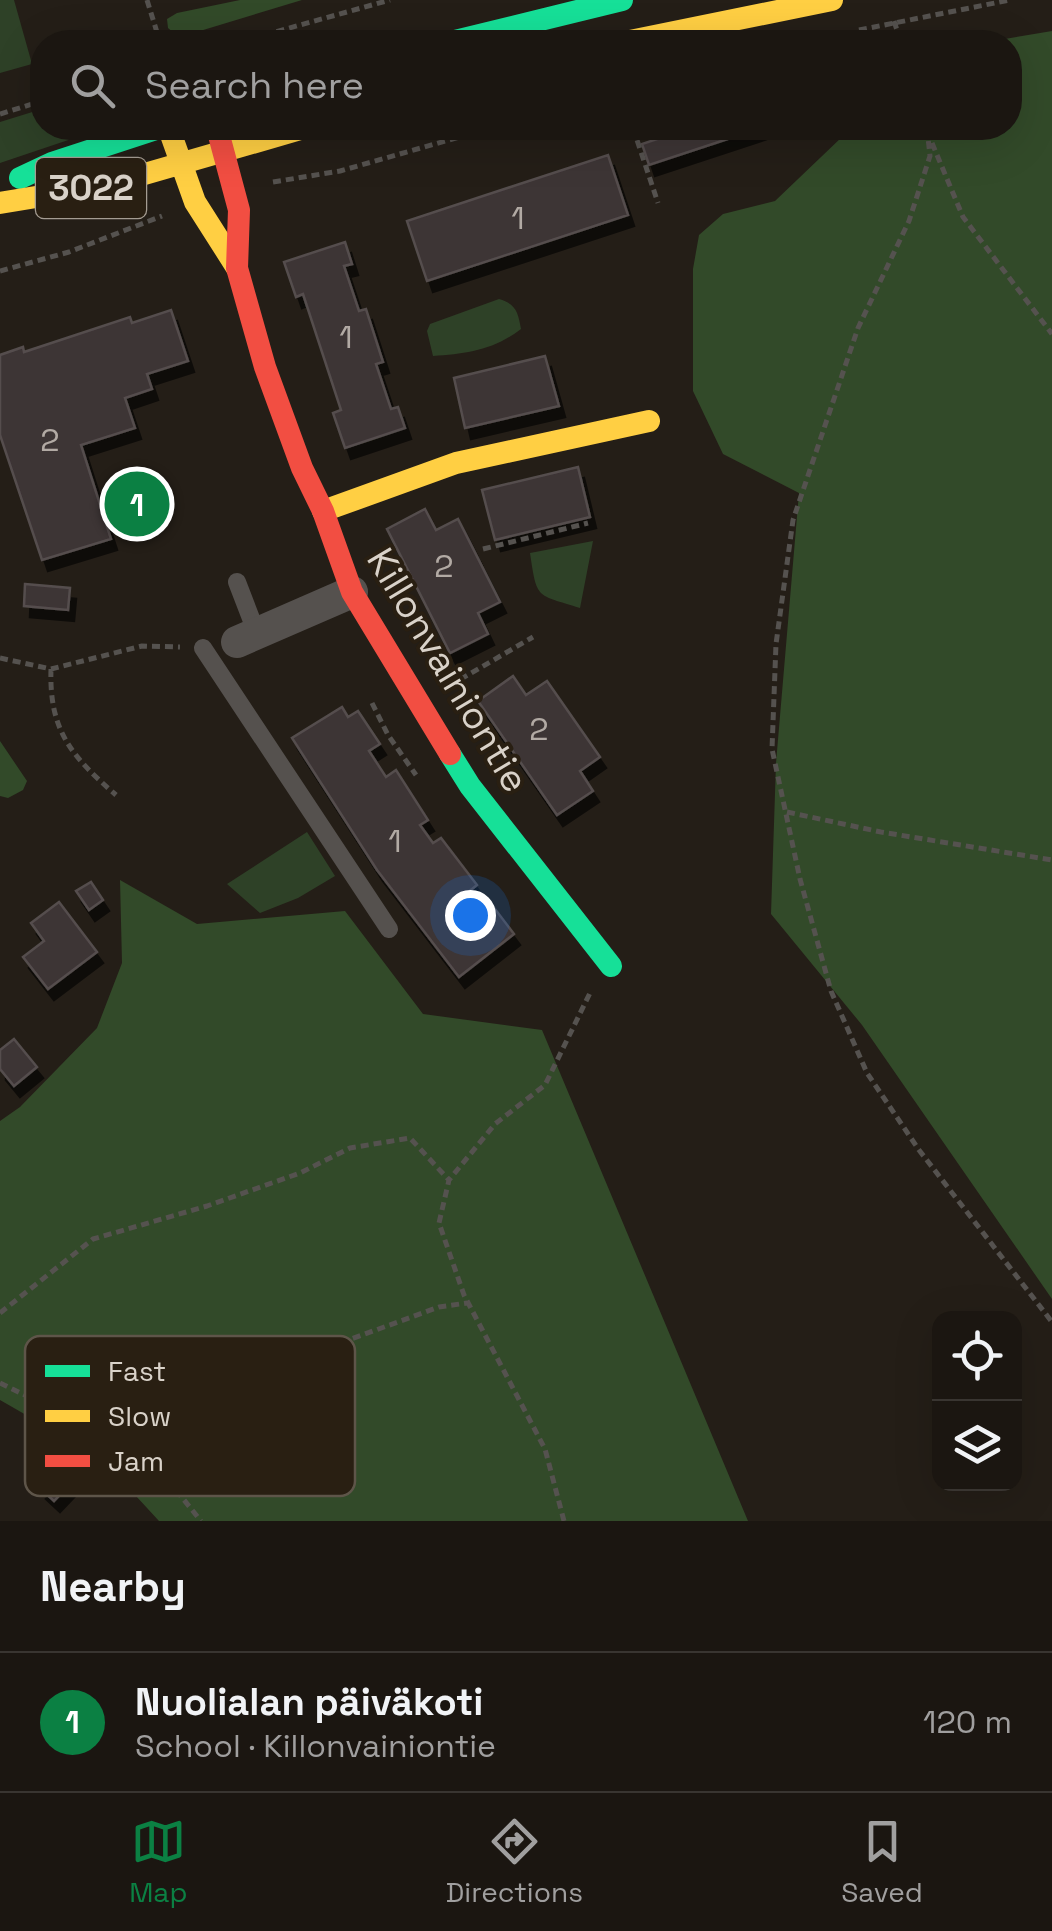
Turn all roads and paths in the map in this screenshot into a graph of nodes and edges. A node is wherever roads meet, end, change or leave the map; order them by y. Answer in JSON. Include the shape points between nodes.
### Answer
{"nodes":[{"id":1,"x":148,"y":0,"type":"edge"},
{"id":2,"x":390,"y":0,"type":"edge"},
{"id":3,"x":622,"y":0,"type":"edge"},
{"id":4,"x":1010,"y":0,"type":"edge"},
{"id":5,"x":824,"y":1,"type":"edge"},
{"id":6,"x":894,"y":21,"type":"junction"},
{"id":7,"x":157,"y":30,"type":"edge"},
{"id":8,"x":282,"y":30,"type":"edge"},
{"id":9,"x":499,"y":30,"type":"edge"},
{"id":10,"x":683,"y":30,"type":"edge"},
{"id":11,"x":858,"y":30,"type":"edge"},
{"id":12,"x":897,"y":30,"type":"edge"},
{"id":13,"x":30,"y":105,"type":"edge"},
{"id":14,"x":0,"y":114,"type":"edge"},
{"id":15,"x":122,"y":140,"type":"edge"},
{"id":16,"x":172,"y":140,"type":"edge"},
{"id":17,"x":221,"y":140,"type":"edge"},
{"id":18,"x":262,"y":140,"type":"edge"},
{"id":19,"x":637,"y":140,"type":"edge"},
{"id":20,"x":930,"y":140,"type":"edge"},
{"id":21,"x":931,"y":140,"type":"edge"},
{"id":22,"x":224,"y":151,"type":"junction"},
{"id":23,"x":179,"y":164,"type":"junction"},
{"id":24,"x":272,"y":182,"type":"dead end"},
{"id":25,"x":0,"y":187,"type":"edge"},
{"id":26,"x":270,"y":193,"type":"dead end"},
{"id":27,"x":0,"y":203,"type":"edge"},
{"id":28,"x":658,"y":203,"type":"dead end"},
{"id":29,"x":236,"y":268,"type":"junction"},
{"id":30,"x":1052,"y":334,"type":"edge"},
{"id":31,"x":649,"y":421,"type":"dead end"},
{"id":32,"x":323,"y":511,"type":"junction"},
{"id":33,"x":588,"y":523,"type":"dead end"},
{"id":34,"x":483,"y":548,"type":"dead end"},
{"id":35,"x":237,"y":582,"type":"dead end"},
{"id":36,"x":352,"y":592,"type":"junction"},
{"id":37,"x":533,"y":637,"type":"dead end"},
{"id":38,"x":247,"y":638,"type":"joint"},
{"id":39,"x":204,"y":648,"type":"joint"},
{"id":40,"x":0,"y":658,"type":"edge"},
{"id":41,"x":51,"y":669,"type":"junction"},
{"id":42,"x":449,"y":690,"type":"dead end"},
{"id":43,"x":116,"y":795,"type":"dead end"},
{"id":44,"x":787,"y":812,"type":"junction"},
{"id":45,"x":1052,"y":860,"type":"edge"},
{"id":46,"x":390,"y":929,"type":"dead end"},
{"id":47,"x":597,"y":946,"type":"junction"},
{"id":48,"x":611,"y":966,"type":"dead end"},
{"id":49,"x":449,"y":1180,"type":"junction"},
{"id":50,"x":468,"y":1303,"type":"junction"},
{"id":51,"x":0,"y":1313,"type":"edge"},
{"id":52,"x":1052,"y":1322,"type":"edge"},
{"id":53,"x":355,"y":1337,"type":"edge"},
{"id":54,"x":0,"y":1383,"type":"edge"},
{"id":55,"x":25,"y":1395,"type":"edge"},
{"id":56,"x":181,"y":1496,"type":"edge"},
{"id":57,"x":201,"y":1521,"type":"edge"},
{"id":58,"x":564,"y":1521,"type":"edge"}],
"edges":[{"from":1,"to":7,"type":"path"},
{"from":2,"to":8,"type":"path"},
{"from":3,"to":9,"type":"street"},
{"from":4,"to":6,"type":"path"},
{"from":5,"to":10,"type":"street"},
{"from":6,"to":11,"type":"path"},
{"from":6,"to":12,"type":"path"},
{"from":13,"to":14,"type":"path"},
{"from":15,"to":25,"type":"street","number":"3022"},
{"from":16,"to":23,"type":"street","name":"Killonvainiontie"},
{"from":17,"to":22,"type":"street","name":"Killonvainiontie"},
{"from":18,"to":22,"type":"street","number":"3022"},
{"from":19,"to":28,"type":"path"},
{"from":20,"to":44,"type":"path","via":[[909,221],[858,328],[793,520],[776,644],[772,749]]},
{"from":21,"to":30,"type":"path","via":[[963,218]]},
{"from":22,"to":23,"type":"street","number":"3022"},
{"from":22,"to":29,"type":"street","name":"Killonvainiontie","via":[[239,210]]},
{"from":23,"to":27,"type":"street","number":"3022","via":[[104,186]]},
{"from":23,"to":29,"type":"street","name":"Killonvainiontie","via":[[194,206]]},
{"from":24,"to":26,"type":"path"},
{"from":29,"to":32,"type":"street","name":"Killonvainiontie","via":[[280,410]]},
{"from":31,"to":32,"type":"street","via":[[456,463]]},
{"from":32,"to":36,"type":"street","name":"Killonvainiontie"},
{"from":33,"to":34,"type":"path"},
{"from":35,"to":38,"type":"lane"},
{"from":36,"to":38,"type":"street"},
{"from":36,"to":47,"type":"street","name":"Killonvainiontie","via":[[470,786]]},
{"from":37,"to":42,"type":"path"},
{"from":39,"to":41,"type":"path","via":[[142,646]]},
{"from":39,"to":46,"type":"lane"},
{"from":40,"to":41,"type":"path"},
{"from":41,"to":43,"type":"path","via":[[55,720],[72,752]]},
{"from":44,"to":45,"type":"path"},
{"from":44,"to":52,"type":"path","via":[[831,991],[868,1073]]},
{"from":47,"to":48,"type":"street","name":"Killonvainiontie"},
{"from":47,"to":49,"type":"path","via":[[590,993],[545,1084],[496,1124]]},
{"from":49,"to":50,"type":"path","via":[[439,1223]]},
{"from":49,"to":51,"type":"path","via":[[410,1138],[350,1148],[226,1200],[94,1239]]},
{"from":50,"to":53,"type":"path","via":[[439,1306]]},
{"from":50,"to":58,"type":"path","via":[[545,1448]]},
{"from":54,"to":55,"type":"path"},
{"from":56,"to":57,"type":"path"}]}
